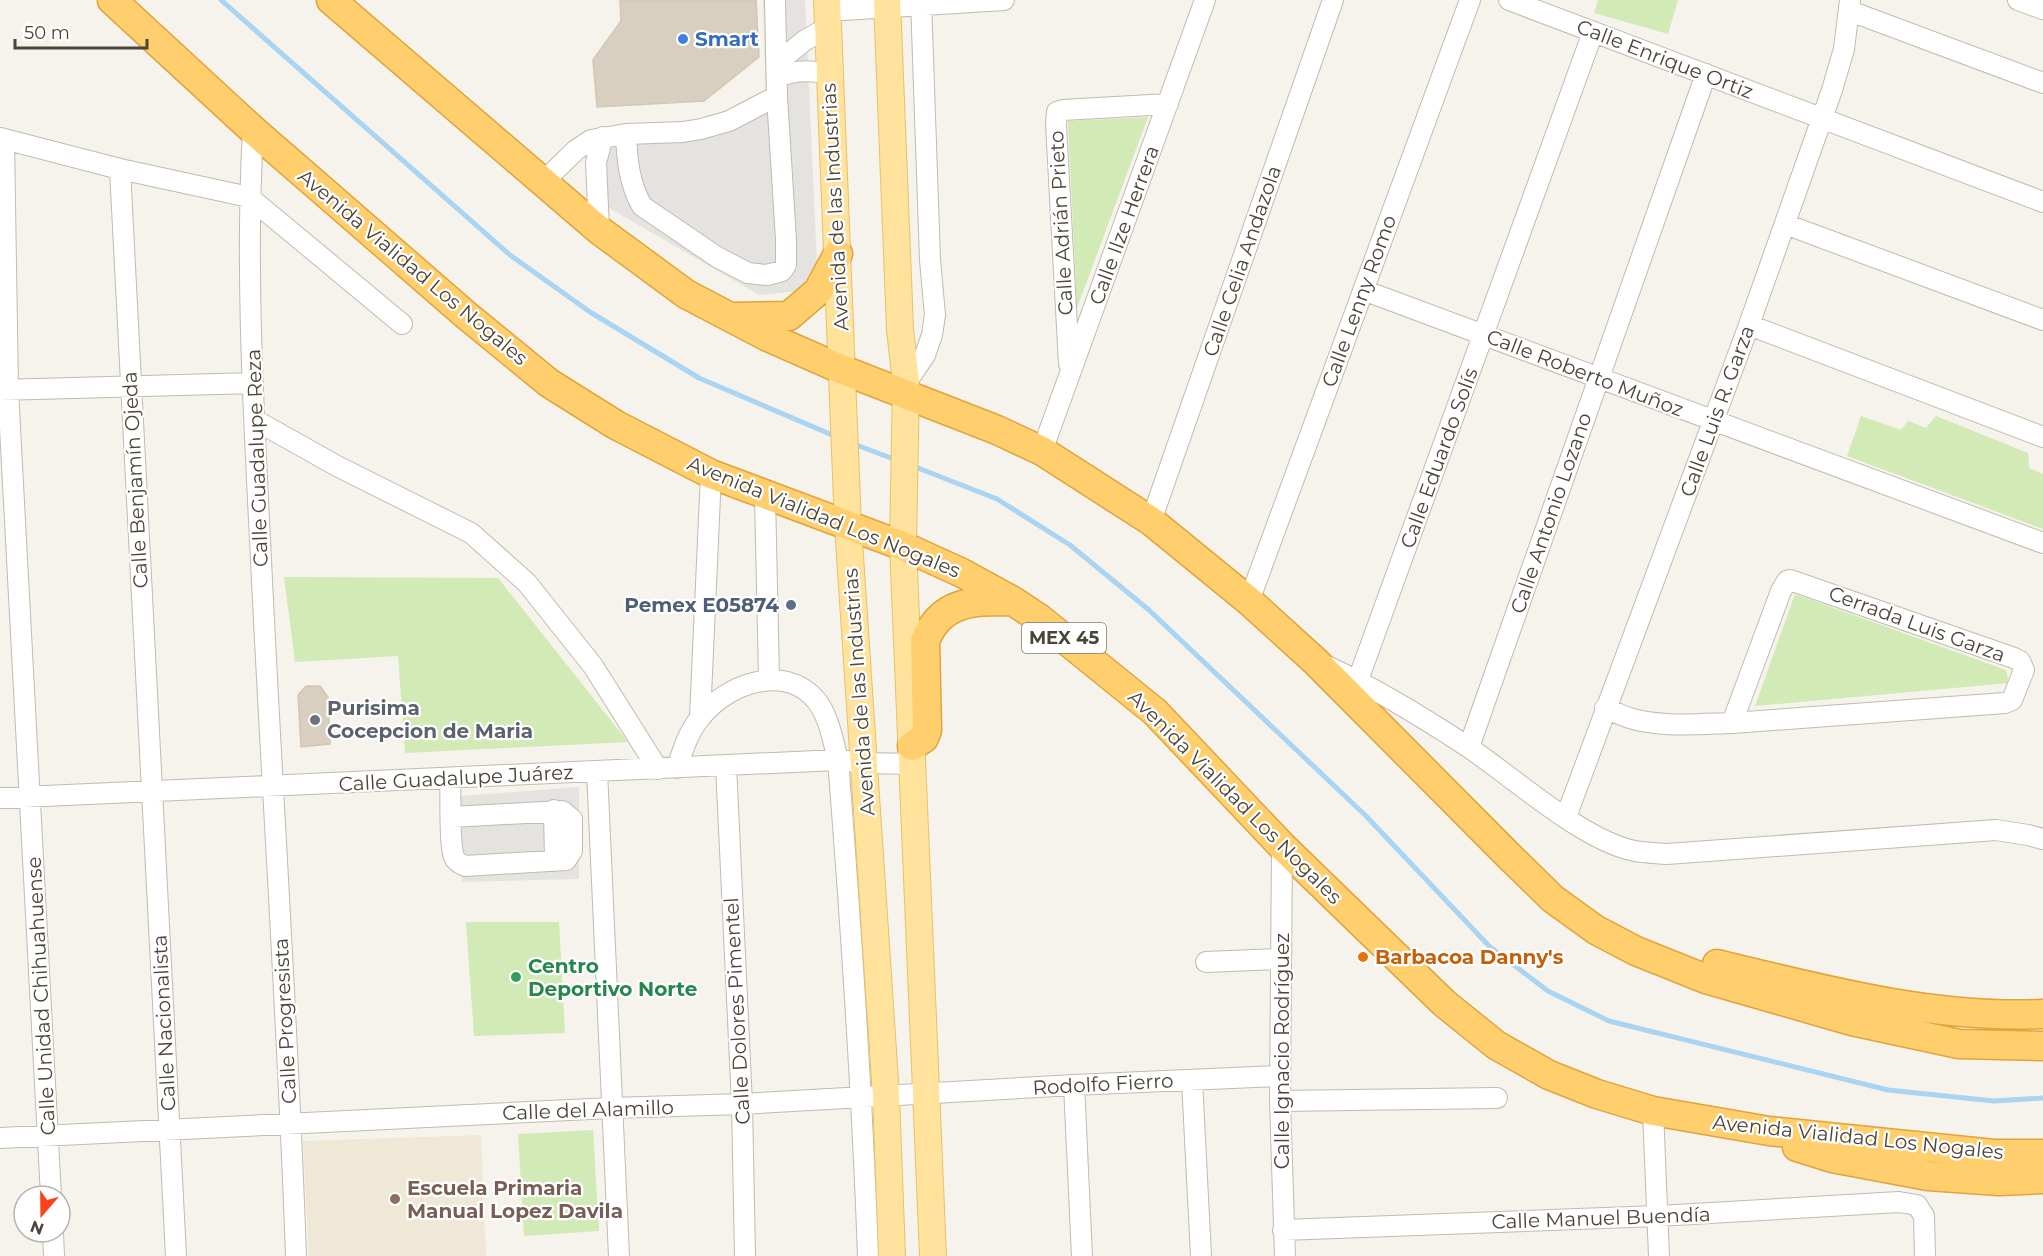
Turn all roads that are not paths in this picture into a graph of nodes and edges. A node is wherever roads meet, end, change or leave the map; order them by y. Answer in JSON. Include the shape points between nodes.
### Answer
{"nodes":[{"id":1,"x":112,"y":0,"type":"edge"},
{"id":2,"x":331,"y":0,"type":"edge"},
{"id":3,"x":775,"y":0,"type":"edge"},
{"id":4,"x":1004,"y":0,"type":"edge"},
{"id":5,"x":1205,"y":0,"type":"edge"},
{"id":6,"x":1333,"y":0,"type":"edge"},
{"id":7,"x":1470,"y":0,"type":"edge"},
{"id":8,"x":1509,"y":0,"type":"edge"},
{"id":9,"x":2018,"y":0,"type":"edge"},
{"id":10,"x":922,"y":3,"type":"edge"},
{"id":11,"x":887,"y":4,"type":"edge"},
{"id":12,"x":1850,"y":5,"type":"edge"},
{"id":13,"x":2043,"y":9,"type":"edge"},
{"id":14,"x":827,"y":12,"type":"edge"},
{"id":15,"x":1593,"y":32,"type":"junction"},
{"id":16,"x":830,"y":74,"type":"junction"},
{"id":17,"x":1706,"y":74,"type":"junction"},
{"id":18,"x":777,"y":79,"type":"junction"},
{"id":19,"x":2043,"y":83,"type":"edge"},
{"id":20,"x":1168,"y":104,"type":"junction"},
{"id":21,"x":1822,"y":118,"type":"junction"},
{"id":22,"x":253,"y":130,"type":"junction"},
{"id":23,"x":626,"y":134,"type":"junction"},
{"id":24,"x":603,"y":137,"type":"junction"},
{"id":25,"x":2,"y":139,"type":"edge"},
{"id":26,"x":120,"y":169,"type":"junction"},
{"id":27,"x":543,"y":182,"type":"junction"},
{"id":28,"x":249,"y":197,"type":"junction"},
{"id":29,"x":2043,"y":202,"type":"edge"},
{"id":30,"x":1785,"y":224,"type":"junction"},
{"id":31,"x":599,"y":230,"type":"junction"},
{"id":32,"x":838,"y":254,"type":"junction"},
{"id":33,"x":1363,"y":290,"type":"junction"},
{"id":34,"x":730,"y":317,"type":"junction"},
{"id":35,"x":2043,"y":320,"type":"edge"},
{"id":36,"x":402,"y":324,"type":"dead end"},
{"id":37,"x":1749,"y":325,"type":"junction"},
{"id":38,"x":1484,"y":334,"type":"junction"},
{"id":39,"x":843,"y":370,"type":"junction"},
{"id":40,"x":1069,"y":372,"type":"junction"},
{"id":41,"x":1599,"y":378,"type":"junction"},
{"id":42,"x":253,"y":384,"type":"junction"},
{"id":43,"x":130,"y":385,"type":"junction"},
{"id":44,"x":906,"y":388,"type":"junction"},
{"id":45,"x":4,"y":390,"type":"edge"},
{"id":46,"x":255,"y":420,"type":"junction"},
{"id":47,"x":1713,"y":421,"type":"junction"},
{"id":48,"x":2043,"y":437,"type":"edge"},
{"id":49,"x":1042,"y":450,"type":"junction"},
{"id":50,"x":711,"y":474,"type":"junction"},
{"id":51,"x":765,"y":495,"type":"junction"},
{"id":52,"x":1151,"y":521,"type":"junction"},
{"id":53,"x":848,"y":526,"type":"junction"},
{"id":54,"x":2043,"y":543,"type":"edge"},
{"id":55,"x":903,"y":546,"type":"junction"},
{"id":56,"x":1013,"y":601,"type":"junction"},
{"id":57,"x":1249,"y":602,"type":"junction"},
{"id":58,"x":1315,"y":661,"type":"junction"},
{"id":59,"x":769,"y":679,"type":"junction"},
{"id":60,"x":1358,"y":680,"type":"junction"},
{"id":61,"x":1605,"y":708,"type":"junction"},
{"id":62,"x":700,"y":717,"type":"junction"},
{"id":63,"x":1732,"y":723,"type":"junction"},
{"id":64,"x":1468,"y":747,"type":"junction"},
{"id":65,"x":912,"y":755,"type":"junction"},
{"id":66,"x":838,"y":760,"type":"junction"},
{"id":67,"x":864,"y":763,"type":"junction"},
{"id":68,"x":726,"y":765,"type":"junction"},
{"id":69,"x":658,"y":768,"type":"junction"},
{"id":70,"x":677,"y":768,"type":"junction"},
{"id":71,"x":597,"y":771,"type":"junction"},
{"id":72,"x":450,"y":778,"type":"junction"},
{"id":73,"x":272,"y":786,"type":"junction"},
{"id":74,"x":151,"y":791,"type":"junction"},
{"id":75,"x":30,"y":797,"type":"junction"},
{"id":76,"x":0,"y":798,"type":"edge"},
{"id":77,"x":452,"y":817,"type":"junction"},
{"id":78,"x":1566,"y":817,"type":"junction"},
{"id":79,"x":2043,"y":839,"type":"edge"},
{"id":80,"x":1282,"y":846,"type":"junction"},
{"id":81,"x":1636,"y":951,"type":"junction"},
{"id":82,"x":1281,"y":959,"type":"junction"},
{"id":83,"x":1206,"y":962,"type":"dead end"},
{"id":84,"x":2043,"y":1014,"type":"edge"},
{"id":85,"x":2043,"y":1046,"type":"edge"},
{"id":86,"x":1280,"y":1076,"type":"junction"},
{"id":87,"x":1192,"y":1080,"type":"junction"},
{"id":88,"x":1074,"y":1085,"type":"junction"},
{"id":89,"x":926,"y":1093,"type":"junction"},
{"id":90,"x":874,"y":1097,"type":"junction"},
{"id":91,"x":1497,"y":1098,"type":"dead end"},
{"id":92,"x":1280,"y":1101,"type":"junction"},
{"id":93,"x":742,"y":1104,"type":"junction"},
{"id":94,"x":611,"y":1108,"type":"junction"},
{"id":95,"x":1653,"y":1111,"type":"junction"},
{"id":96,"x":291,"y":1123,"type":"junction"},
{"id":97,"x":169,"y":1129,"type":"junction"},
{"id":98,"x":1769,"y":1131,"type":"junction"},
{"id":99,"x":48,"y":1134,"type":"junction"},
{"id":100,"x":0,"y":1138,"type":"edge"},
{"id":101,"x":2043,"y":1154,"type":"edge"},
{"id":102,"x":2043,"y":1179,"type":"edge"},
{"id":103,"x":50,"y":1184,"type":"edge"},
{"id":104,"x":1658,"y":1216,"type":"junction"},
{"id":105,"x":1283,"y":1230,"type":"junction"},
{"id":106,"x":176,"y":1256,"type":"edge"},
{"id":107,"x":296,"y":1256,"type":"edge"},
{"id":108,"x":619,"y":1256,"type":"edge"},
{"id":109,"x":745,"y":1256,"type":"edge"},
{"id":110,"x":868,"y":1256,"type":"edge"},
{"id":111,"x":892,"y":1256,"type":"edge"},
{"id":112,"x":933,"y":1256,"type":"edge"},
{"id":113,"x":1082,"y":1256,"type":"edge"},
{"id":114,"x":1201,"y":1256,"type":"edge"},
{"id":115,"x":1285,"y":1256,"type":"edge"},
{"id":116,"x":1659,"y":1256,"type":"edge"},
{"id":117,"x":1925,"y":1256,"type":"edge"}],
"edges":[{"from":1,"to":22,"type":"highway","name":"Avenida Vialidad Los Nogales","number":"MEX 45"},
{"from":2,"to":27,"type":"highway"},
{"from":3,"to":18,"type":"street"},
{"from":4,"to":10,"type":"street"},
{"from":5,"to":20,"type":"street","name":"Calle Ilze Herrera"},
{"from":6,"to":52,"type":"street","name":"Calle Celia Andazola"},
{"from":7,"to":33,"type":"street","name":"Calle Lenny Romo"},
{"from":8,"to":15,"type":"street","name":"Calle Enrique Ortiz"},
{"from":9,"to":13,"type":"street"},
{"from":10,"to":11,"type":"street"},
{"from":10,"to":44,"type":"street","via":[[934,315],[925,355]]},
{"from":11,"to":14,"type":"street"},
{"from":11,"to":44,"type":"main road","via":[[900,329]]},
{"from":12,"to":19,"type":"street"},
{"from":12,"to":21,"type":"street","name":"Calle Luis R. Garza","via":[[1844,49]]},
{"from":14,"to":16,"type":"main road","name":"Avenida de las Industrias"},
{"from":14,"to":18,"type":"street"},
{"from":15,"to":17,"type":"street","name":"Calle Enrique Ortiz"},
{"from":15,"to":38,"type":"street","name":"Calle Eduardo Solís"},
{"from":16,"to":18,"type":"street","via":[[793,71]]},
{"from":16,"to":32,"type":"main road","name":"Avenida de las Industrias"},
{"from":17,"to":21,"type":"street","name":"Calle Enrique Ortiz"},
{"from":17,"to":41,"type":"street","name":"Calle Antonio Lozano"},
{"from":18,"to":23,"type":"street","via":[[729,121],[683,132]]},
{"from":18,"to":23,"type":"street","via":[[786,240],[786,265],[778,273],[748,273],[717,257],[642,206],[628,172]]},
{"from":20,"to":40,"type":"street","name":"Calle Ilze Herrera"},
{"from":20,"to":40,"type":"street","name":"Calle Adrián Prieto","via":[[1057,112]]},
{"from":21,"to":29,"type":"street","name":"Calle Enrique Ortiz"},
{"from":21,"to":30,"type":"street","name":"Calle Luis R. Garza"},
{"from":22,"to":28,"type":"street","name":"Calle Guadalupe Reza"},
{"from":22,"to":50,"type":"highway","name":"Avenida Vialidad Los Nogales","number":"MEX 45","via":[[549,383],[616,425]]},
{"from":23,"to":24,"type":"street"},
{"from":24,"to":27,"type":"street","via":[[586,142]]},
{"from":24,"to":31,"type":"street","via":[[596,162]]},
{"from":25,"to":26,"type":"street"},
{"from":25,"to":45,"type":"street","name":"Calle Unidad Chihuahuense"},
{"from":26,"to":28,"type":"street"},
{"from":26,"to":43,"type":"street","name":"Calle Benjamín Ojeda"},
{"from":27,"to":31,"type":"highway"},
{"from":28,"to":36,"type":"street"},
{"from":28,"to":42,"type":"street","name":"Calle Guadalupe Reza"},
{"from":30,"to":35,"type":"street"},
{"from":30,"to":37,"type":"street","name":"Calle Luis R. Garza"},
{"from":31,"to":34,"type":"highway","via":[[686,294]]},
{"from":32,"to":34,"type":"highway","via":[[819,291],[789,316]]},
{"from":32,"to":39,"type":"main road","name":"Avenida de las Industrias"},
{"from":33,"to":38,"type":"street","name":"Calle Roberto Muñoz"},
{"from":33,"to":57,"type":"street","name":"Calle Lenny Romo"},
{"from":34,"to":39,"type":"highway"},
{"from":37,"to":47,"type":"street","name":"Calle Luis R. Garza"},
{"from":37,"to":48,"type":"street"},
{"from":38,"to":41,"type":"street","name":"Calle Roberto Muñoz"},
{"from":38,"to":60,"type":"street","name":"Calle Eduardo Solís"},
{"from":39,"to":44,"type":"highway"},
{"from":39,"to":53,"type":"main road","name":"Avenida de las Industrias"},
{"from":40,"to":49,"type":"street","name":"Calle Ilze Herrera"},
{"from":41,"to":47,"type":"street","name":"Calle Roberto Muñoz"},
{"from":41,"to":64,"type":"street","name":"Calle Antonio Lozano"},
{"from":42,"to":43,"type":"street"},
{"from":42,"to":46,"type":"street","name":"Calle Guadalupe Reza"},
{"from":43,"to":45,"type":"street"},
{"from":43,"to":74,"type":"street","name":"Calle Benjamín Ojeda"},
{"from":44,"to":49,"type":"highway"},
{"from":44,"to":55,"type":"main road"},
{"from":45,"to":75,"type":"street","name":"Calle Unidad Chihuahuense"},
{"from":46,"to":69,"type":"street","via":[[471,533],[527,583],[586,657]]},
{"from":46,"to":73,"type":"street","name":"Calle Guadalupe Reza"},
{"from":47,"to":54,"type":"street","name":"Calle Roberto Muñoz"},
{"from":47,"to":61,"type":"street","name":"Calle Luis R. Garza"},
{"from":49,"to":52,"type":"highway"},
{"from":50,"to":51,"type":"highway","name":"Avenida Vialidad Los Nogales","number":"MEX 45"},
{"from":50,"to":62,"type":"street"},
{"from":51,"to":53,"type":"highway","name":"Avenida Vialidad Los Nogales","number":"MEX 45"},
{"from":51,"to":59,"type":"street"},
{"from":52,"to":57,"type":"highway"},
{"from":53,"to":55,"type":"highway","name":"Avenida Vialidad Los Nogales","number":"MEX 45"},
{"from":53,"to":67,"type":"main road","name":"Avenida de las Industrias"},
{"from":55,"to":56,"type":"highway","name":"Avenida Vialidad Los Nogales","number":"MEX 45"},
{"from":55,"to":65,"type":"main road"},
{"from":56,"to":65,"type":"highway","via":[[973,602],[954,608],[940,615],[930,630],[925,641],[927,730]]},
{"from":56,"to":80,"type":"highway","name":"Avenida Vialidad Los Nogales","number":"MEX 45","via":[[1155,712]]},
{"from":57,"to":58,"type":"highway"},
{"from":58,"to":60,"type":"street"},
{"from":58,"to":81,"type":"highway","via":[[1554,899],[1596,930]]},
{"from":59,"to":62,"type":"street","via":[[739,687]]},
{"from":59,"to":66,"type":"street","name":"Avenida de las Industrias","via":[[794,685],[817,701]]},
{"from":60,"to":64,"type":"street"},
{"from":61,"to":63,"type":"street","name":"Cerrada Luis Garza","via":[[1634,720],[1660,724]]},
{"from":61,"to":78,"type":"street","name":"Calle Luis R. Garza"},
{"from":62,"to":70,"type":"street","via":[[686,739]]},
{"from":63,"to":63,"type":"street","name":"Cerrada Luis Garza","via":[[2008,702],[2015,695],[2024,670],[2014,658],[1790,580],[1781,591]]},
{"from":64,"to":78,"type":"street"},
{"from":65,"to":67,"type":"street","name":"Calle Guadalupe Juárez"},
{"from":65,"to":89,"type":"main road"},
{"from":66,"to":67,"type":"street","name":"Calle Guadalupe Juárez"},
{"from":66,"to":68,"type":"street","name":"Calle Guadalupe Juárez"},
{"from":66,"to":90,"type":"street","name":"Avenida de las Industrias"},
{"from":67,"to":90,"type":"main road","name":"Avenida de las Industrias"},
{"from":68,"to":70,"type":"street","name":"Calle Guadalupe Juárez"},
{"from":68,"to":93,"type":"street","name":"Calle Dolores Pimentel"},
{"from":69,"to":70,"type":"street","name":"Calle Guadalupe Juárez"},
{"from":69,"to":71,"type":"street","name":"Calle Guadalupe Juárez"},
{"from":71,"to":72,"type":"street","name":"Calle Guadalupe Juárez"},
{"from":71,"to":94,"type":"street"},
{"from":72,"to":73,"type":"street","name":"Calle Guadalupe Juárez"},
{"from":72,"to":77,"type":"street"},
{"from":73,"to":74,"type":"street","name":"Calle Guadalupe Juárez"},
{"from":73,"to":96,"type":"street","name":"Calle Progresista"},
{"from":74,"to":75,"type":"street","name":"Calle Guadalupe Juárez"},
{"from":74,"to":97,"type":"street","name":"Calle Nacionalista"},
{"from":75,"to":76,"type":"street","name":"Calle Guadalupe Juárez"},
{"from":75,"to":99,"type":"street","name":"Calle Unidad Chihuahuense"},
{"from":77,"to":77,"type":"street","via":[[554,810],[555,861],[465,866],[453,855]]},
{"from":78,"to":79,"type":"street","via":[[1603,840],[1634,851],[1667,854],[1996,830]]},
{"from":80,"to":82,"type":"street","name":"Calle Ignacio Rodríguez"},
{"from":80,"to":95,"type":"highway","name":"Avenida Vialidad Los Nogales","number":"MEX 45","via":[[1444,1003],[1496,1045],[1549,1075]]},
{"from":81,"to":84,"type":"highway","via":[[1678,954],[1932,1010],[2009,1016]]},
{"from":81,"to":85,"type":"highway","via":[[1706,979],[1852,1021],[1959,1044]]},
{"from":82,"to":83,"type":"street"},
{"from":82,"to":86,"type":"street","name":"Calle Ignacio Rodríguez"},
{"from":86,"to":87,"type":"street","name":"Rodolfo Fierro"},
{"from":86,"to":92,"type":"street","name":"Calle Ignacio Rodríguez"},
{"from":87,"to":88,"type":"street","name":"Rodolfo Fierro"},
{"from":87,"to":114,"type":"street"},
{"from":88,"to":89,"type":"street","name":"Rodolfo Fierro"},
{"from":88,"to":113,"type":"street"},
{"from":89,"to":90,"type":"street"},
{"from":89,"to":112,"type":"main road"},
{"from":90,"to":93,"type":"street","name":"Calle del Alamillo"},
{"from":90,"to":110,"type":"street","name":"Avenida de las Industrias"},
{"from":90,"to":111,"type":"main road","name":"Avenida de las Industrias"},
{"from":91,"to":92,"type":"street"},
{"from":92,"to":105,"type":"street","name":"Calle Ignacio Rodríguez"},
{"from":93,"to":94,"type":"street","name":"Calle del Alamillo"},
{"from":93,"to":109,"type":"street","name":"Calle Dolores Pimentel"},
{"from":94,"to":96,"type":"street","name":"Calle del Alamillo"},
{"from":94,"to":108,"type":"street"},
{"from":95,"to":98,"type":"highway","name":"Avenida Vialidad Los Nogales","number":"MEX 45"},
{"from":95,"to":104,"type":"street"},
{"from":96,"to":97,"type":"street","name":"Calle del Alamillo"},
{"from":96,"to":107,"type":"street","name":"Calle Progresista"},
{"from":97,"to":99,"type":"street","name":"Calle del Alamillo"},
{"from":97,"to":106,"type":"street","name":"Calle Nacionalista"},
{"from":98,"to":101,"type":"highway","name":"Avenida Vialidad Los Nogales","number":"MEX 45","via":[[1994,1154]]},
{"from":98,"to":102,"type":"highway","via":[[1798,1148],[1832,1158],[1928,1176],[1999,1181]]},
{"from":99,"to":100,"type":"street","name":"Calle del Alamillo"},
{"from":99,"to":103,"type":"street","name":"Calle Unidad Chihuahuense"},
{"from":104,"to":105,"type":"street","name":"Calle Manuel Buendía"},
{"from":104,"to":116,"type":"street"},
{"from":104,"to":117,"type":"street","name":"Calle Manuel Buendía","via":[[1899,1202],[1917,1205],[1924,1216]]},
{"from":105,"to":115,"type":"street","name":"Calle Ignacio Rodríguez"}]}
